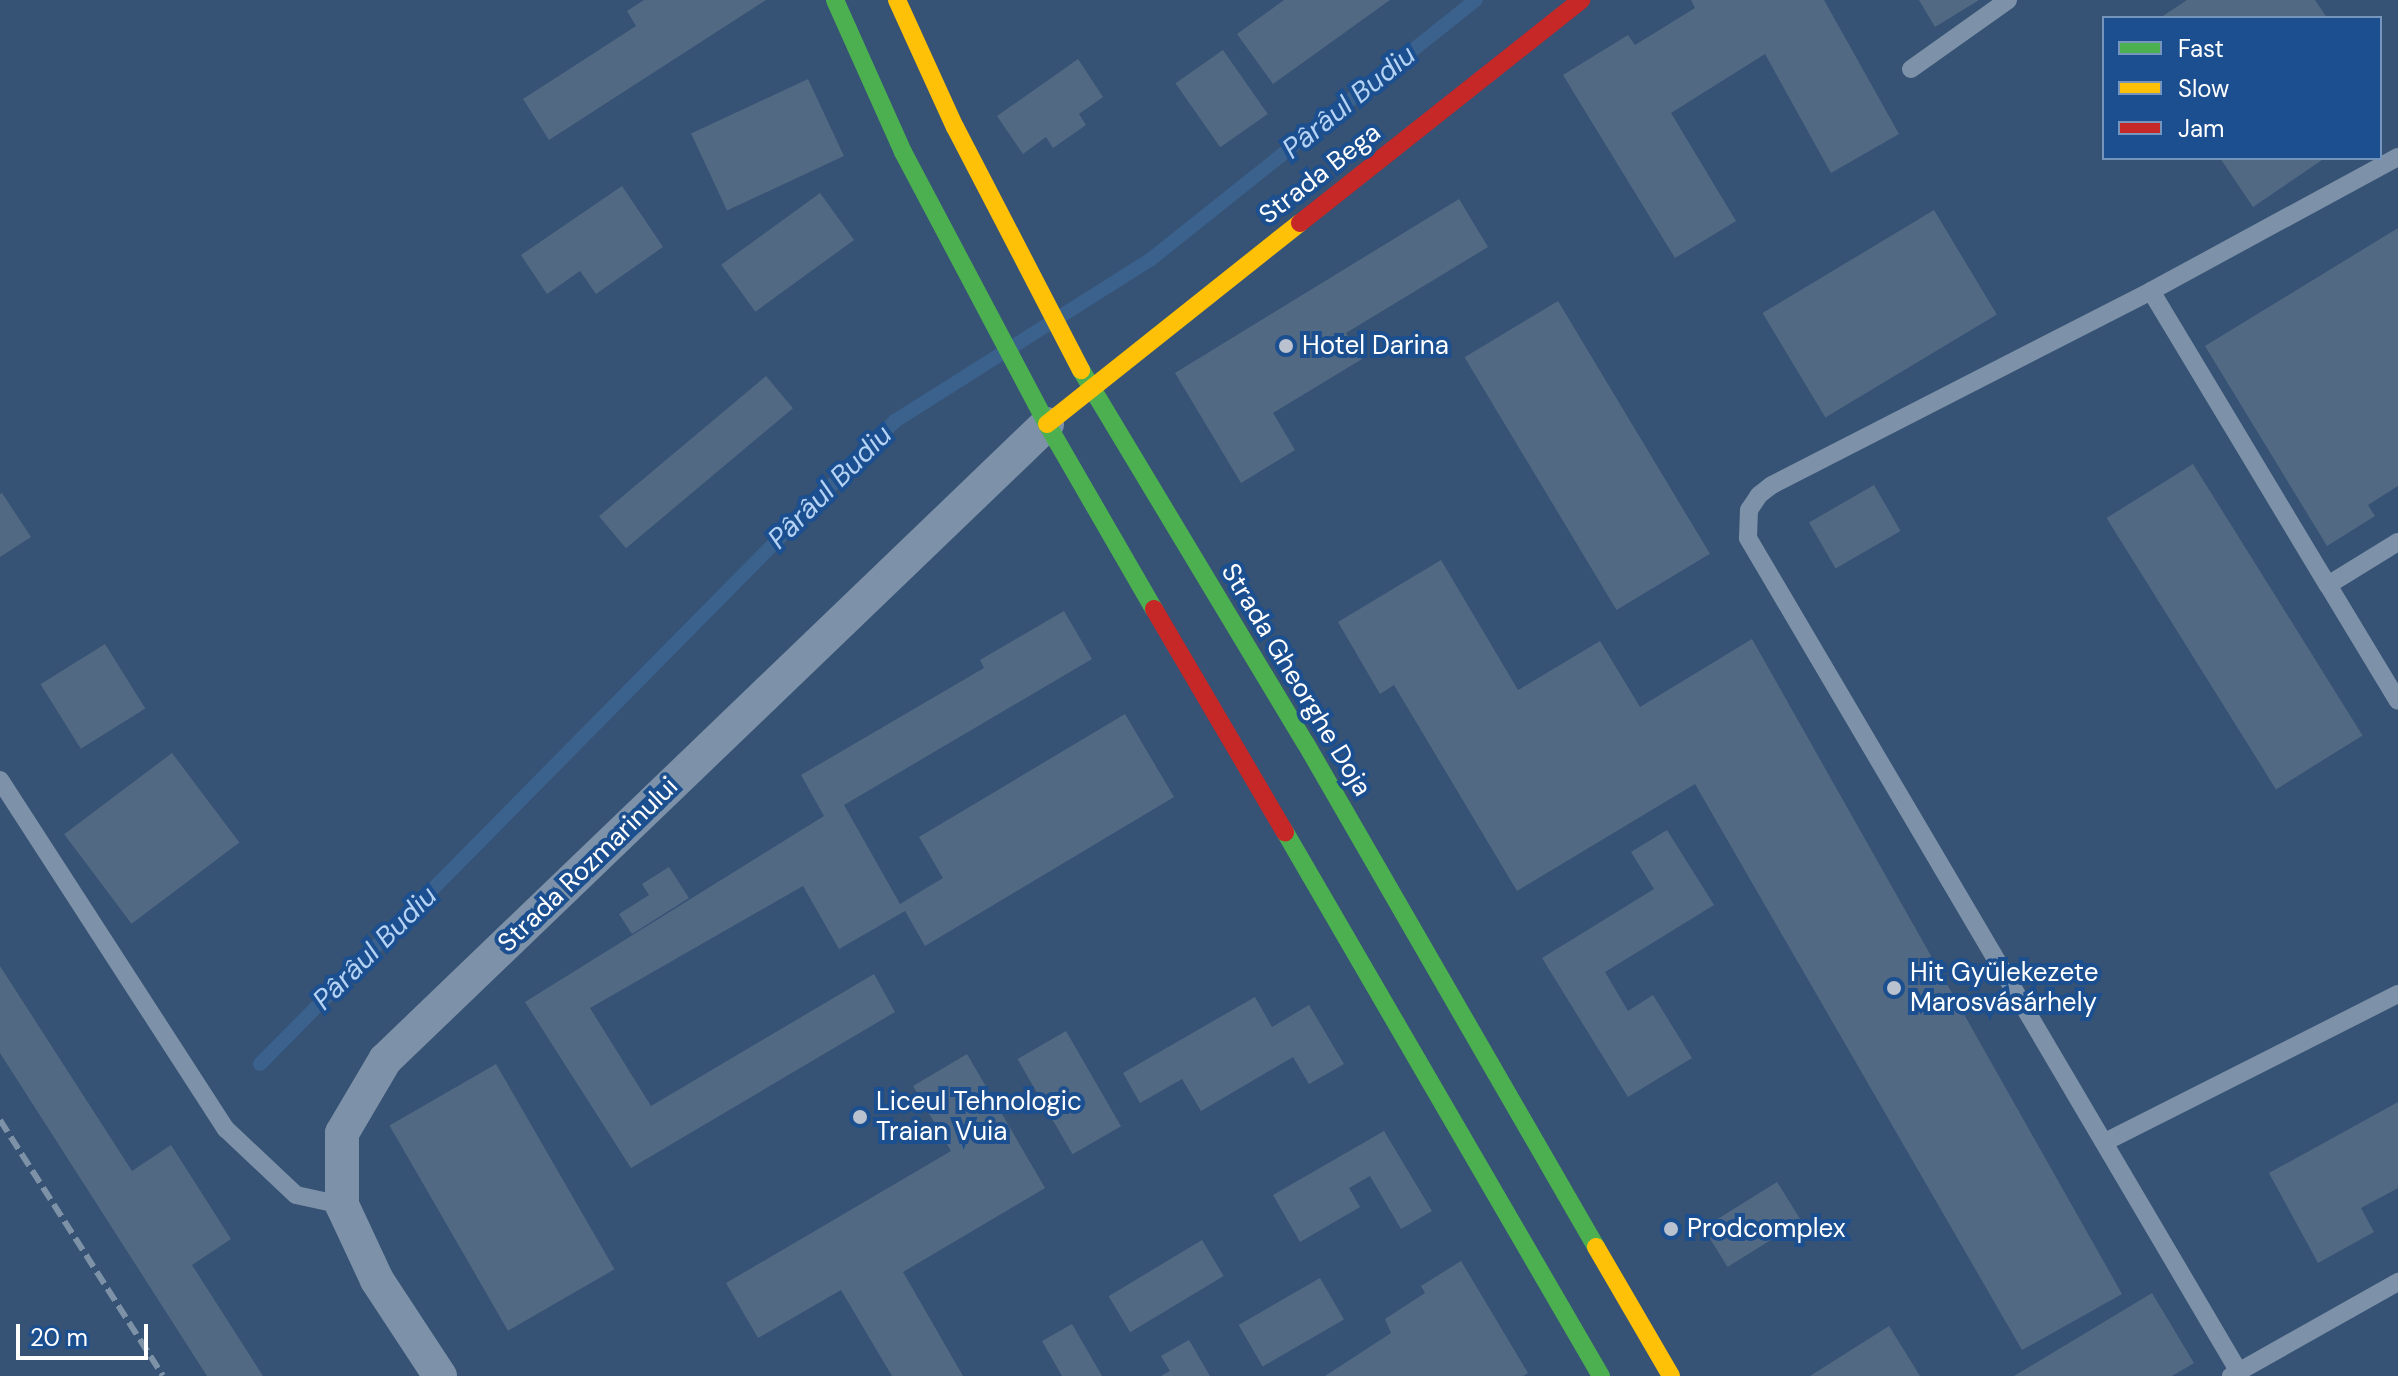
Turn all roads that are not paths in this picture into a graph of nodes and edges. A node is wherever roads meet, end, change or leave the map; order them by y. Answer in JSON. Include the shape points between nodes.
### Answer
{"nodes":[{"id":1,"x":835,"y":0,"type":"edge"},
{"id":2,"x":897,"y":0,"type":"edge"},
{"id":3,"x":1581,"y":0,"type":"edge"},
{"id":4,"x":2008,"y":0,"type":"edge"},
{"id":5,"x":1911,"y":69,"type":"dead end"},
{"id":6,"x":2398,"y":157,"type":"edge"},
{"id":7,"x":2151,"y":291,"type":"junction"},
{"id":8,"x":1092,"y":389,"type":"junction"},
{"id":9,"x":1040,"y":412,"type":"junction"},
{"id":10,"x":2398,"y":542,"type":"edge"},
{"id":11,"x":2328,"y":585,"type":"junction"},
{"id":12,"x":2398,"y":701,"type":"edge"},
{"id":13,"x":0,"y":780,"type":"edge"},
{"id":14,"x":2398,"y":994,"type":"edge"},
{"id":15,"x":2105,"y":1142,"type":"junction"},
{"id":16,"x":342,"y":1205,"type":"junction"},
{"id":17,"x":2398,"y":1282,"type":"edge"},
{"id":18,"x":2235,"y":1374,"type":"edge"},
{"id":19,"x":440,"y":1376,"type":"edge"},
{"id":20,"x":1601,"y":1376,"type":"edge"},
{"id":21,"x":1671,"y":1376,"type":"edge"}],
"edges":[{"from":1,"to":9,"type":"main road","via":[[903,152]]},
{"from":2,"to":8,"type":"main road","name":"Strada Gheorghe Doja","via":[[1038,292]]},
{"from":3,"to":8,"type":"main road","name":"Strada Bega"},
{"from":4,"to":5,"type":"lane"},
{"from":6,"to":7,"type":"lane"},
{"from":7,"to":11,"type":"lane"},
{"from":7,"to":15,"type":"lane","via":[[1772,485],[1749,510],[1748,538]]},
{"from":8,"to":9,"type":"main road","name":"Strada Bega"},
{"from":8,"to":21,"type":"main road","name":"Strada Gheorghe Doja","via":[[1306,744]]},
{"from":9,"to":16,"type":"street","name":"Strada Rozmarinului","via":[[385,1060],[342,1133]]},
{"from":9,"to":20,"type":"main road"},
{"from":10,"to":11,"type":"lane"},
{"from":11,"to":12,"type":"lane"},
{"from":13,"to":16,"type":"lane","via":[[226,1129],[296,1195]]},
{"from":14,"to":15,"type":"lane"},
{"from":15,"to":18,"type":"lane"},
{"from":16,"to":19,"type":"street","name":"Strada Rozmarinului","via":[[377,1280]]},
{"from":17,"to":18,"type":"lane"}]}
